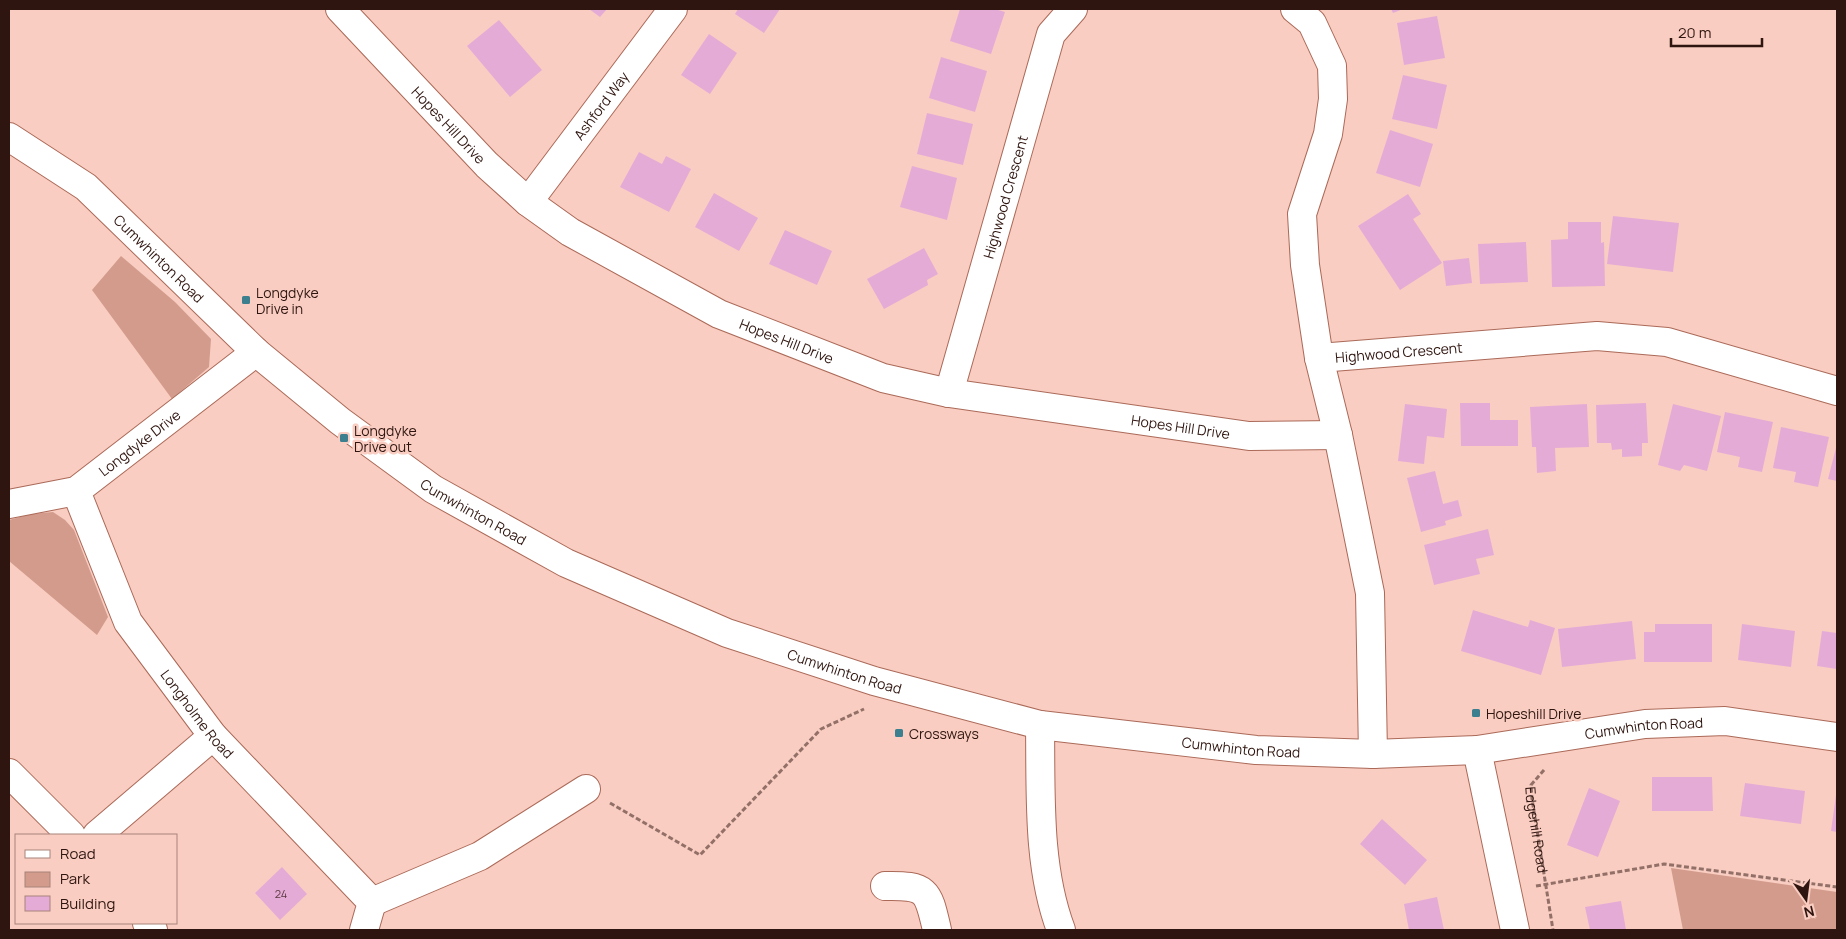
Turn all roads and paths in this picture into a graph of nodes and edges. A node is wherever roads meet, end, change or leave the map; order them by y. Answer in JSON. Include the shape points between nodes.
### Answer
{"nodes":[{"id":1,"x":340,"y":9,"type":"edge"},
{"id":2,"x":674,"y":9,"type":"edge"},
{"id":3,"x":1073,"y":9,"type":"edge"},
{"id":4,"x":1296,"y":9,"type":"edge"},
{"id":5,"x":9,"y":137,"type":"edge"},
{"id":6,"x":528,"y":202,"type":"junction"},
{"id":7,"x":256,"y":352,"type":"junction"},
{"id":8,"x":1319,"y":358,"type":"junction"},
{"id":9,"x":1837,"y":391,"type":"edge"},
{"id":10,"x":950,"y":393,"type":"junction"},
{"id":11,"x":1338,"y":435,"type":"junction"},
{"id":12,"x":76,"y":491,"type":"junction"},
{"id":13,"x":9,"y":504,"type":"edge"},
{"id":14,"x":906,"y":689,"type":"junction"},
{"id":15,"x":1040,"y":725,"type":"junction"},
{"id":16,"x":213,"y":736,"type":"junction"},
{"id":17,"x":1837,"y":737,"type":"edge"},
{"id":18,"x":1549,"y":738,"type":"junction"},
{"id":19,"x":1477,"y":750,"type":"junction"},
{"id":20,"x":1372,"y":754,"type":"junction"},
{"id":21,"x":9,"y":773,"type":"edge"},
{"id":22,"x":586,"y":789,"type":"joint"},
{"id":23,"x":70,"y":834,"type":"edge"},
{"id":24,"x":98,"y":834,"type":"edge"},
{"id":25,"x":1544,"y":885,"type":"junction"},
{"id":26,"x":886,"y":886,"type":"dead end"},
{"id":27,"x":1837,"y":887,"type":"edge"},
{"id":28,"x":1507,"y":892,"type":"junction"},
{"id":29,"x":372,"y":902,"type":"junction"},
{"id":30,"x":364,"y":930,"type":"edge"},
{"id":31,"x":937,"y":930,"type":"edge"},
{"id":32,"x":1061,"y":930,"type":"edge"},
{"id":33,"x":1515,"y":930,"type":"edge"},
{"id":34,"x":1553,"y":930,"type":"edge"}],
"edges":[{"from":1,"to":6,"type":"street","name":"Hopes Hill Drive","via":[[487,165]]},
{"from":2,"to":6,"type":"street","name":"Ashford Way"},
{"from":3,"to":10,"type":"street","name":"Highwood Crescent","via":[[1051,34]]},
{"from":4,"to":8,"type":"street","name":"Highwood Crescent","via":[[1312,23],[1332,66],[1333,99],[1328,134],[1302,214],[1305,265]]},
{"from":5,"to":7,"type":"street","name":"Cumwhinton Road","via":[[86,186]]},
{"from":6,"to":10,"type":"street","name":"Hopes Hill Drive","via":[[570,232],[720,314],[883,378]]},
{"from":7,"to":12,"type":"street","name":"Longdyke Drive"},
{"from":7,"to":14,"type":"street","name":"Cumwhinton Road","via":[[340,422],[433,489],[566,563],[727,634]]},
{"from":8,"to":9,"type":"street","name":"Highwood Crescent","via":[[1597,336],[1667,342]]},
{"from":8,"to":11,"type":"street"},
{"from":10,"to":11,"type":"street","name":"Hopes Hill Drive","via":[[1249,436]]},
{"from":11,"to":20,"type":"street","via":[[1370,593]]},
{"from":12,"to":13,"type":"street","name":"Longdyke Drive"},
{"from":12,"to":16,"type":"street","name":"Longholme Road","via":[[128,622]]},
{"from":14,"to":15,"type":"street","name":"Cumwhinton Road"},
{"from":14,"to":22,"type":"path","via":[[820,729],[700,855]]},
{"from":15,"to":20,"type":"street","name":"Cumwhinton Road","via":[[1256,750]]},
{"from":15,"to":32,"type":"street","via":[[1041,818],[1051,903]]},
{"from":16,"to":24,"type":"street"},
{"from":16,"to":29,"type":"street","name":"Longholme Road"},
{"from":17,"to":18,"type":"street","name":"Cumwhinton Road","via":[[1725,721],[1646,724]]},
{"from":18,"to":19,"type":"street","name":"Cumwhinton Road"},
{"from":18,"to":25,"type":"path","name":"Edgehill Road","via":[[1554,758],[1531,785]]},
{"from":19,"to":20,"type":"street","name":"Cumwhinton Road"},
{"from":19,"to":28,"type":"street"},
{"from":21,"to":23,"type":"street"},
{"from":22,"to":29,"type":"street","via":[[480,856]]},
{"from":25,"to":27,"type":"path","via":[[1664,864]]},
{"from":25,"to":28,"type":"path"},
{"from":25,"to":34,"type":"path","name":"Edgehill Road"},
{"from":26,"to":31,"type":"street","via":[[919,888],[930,899]]},
{"from":28,"to":33,"type":"street"},
{"from":29,"to":30,"type":"street"}]}
